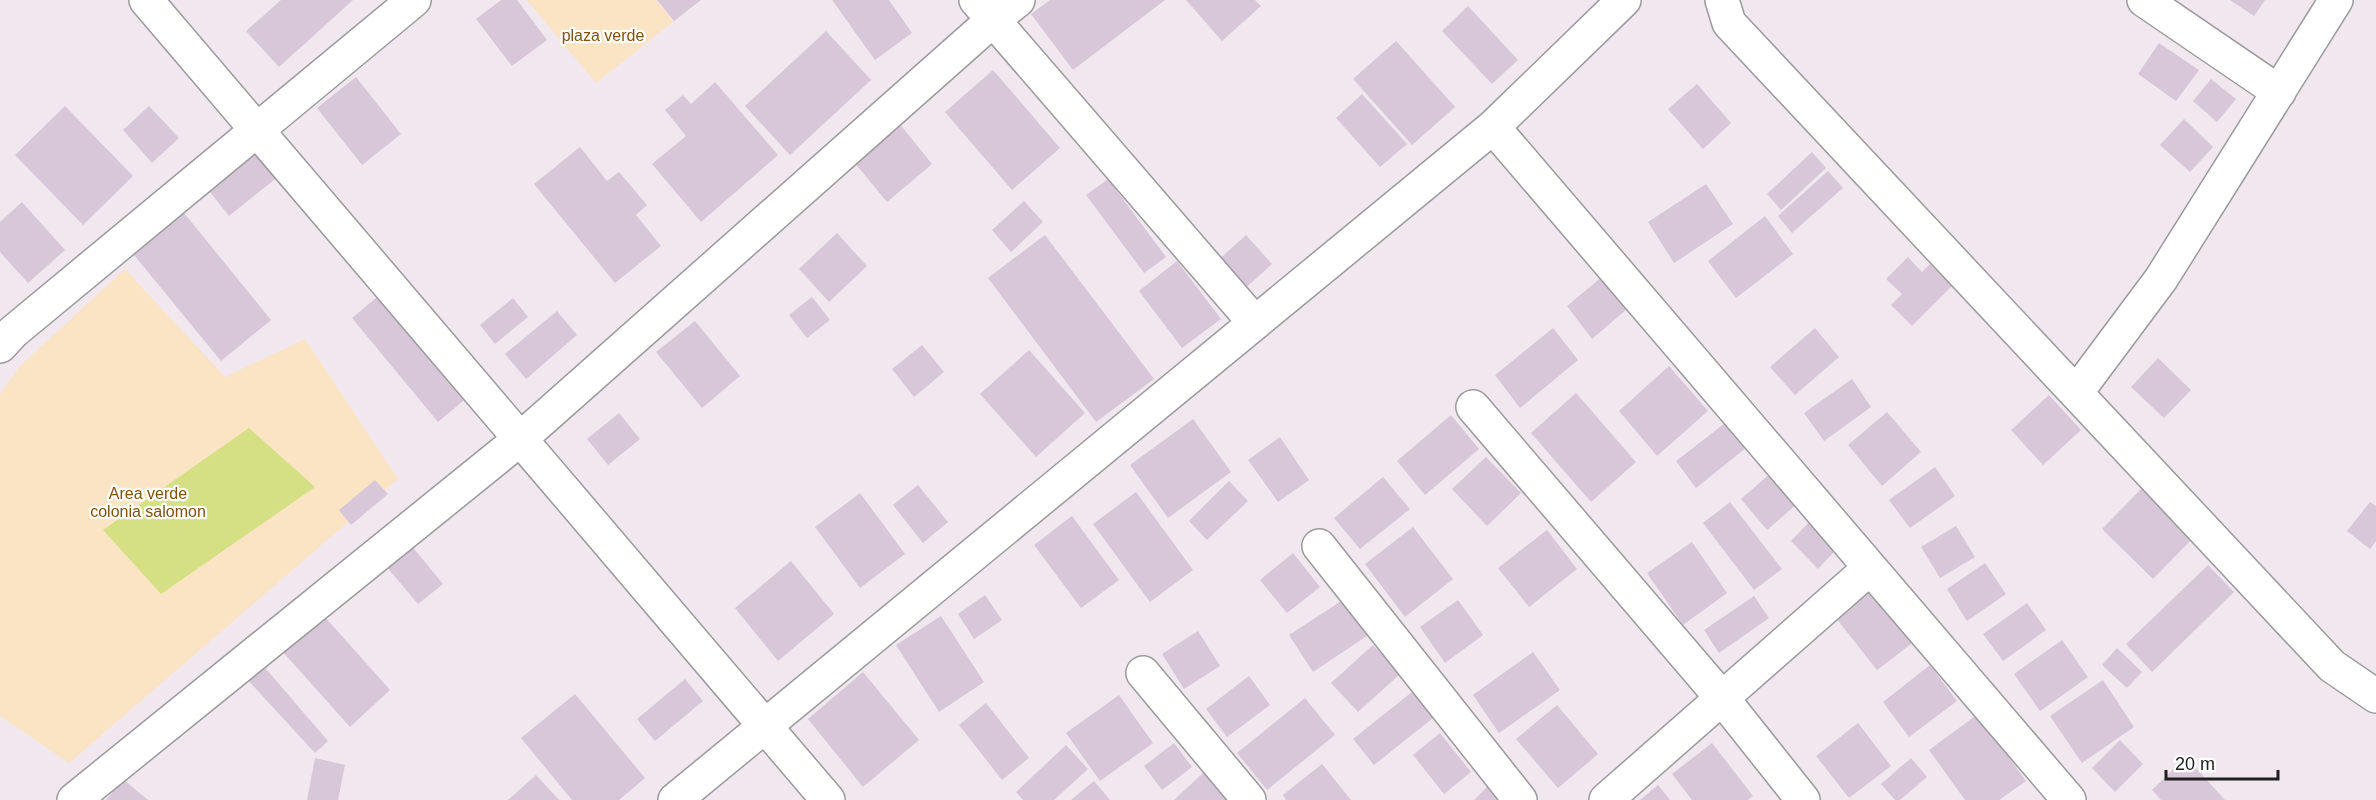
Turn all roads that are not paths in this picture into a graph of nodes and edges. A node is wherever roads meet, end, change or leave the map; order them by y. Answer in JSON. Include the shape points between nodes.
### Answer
{"nodes":[{"id":1,"x":146,"y":0,"type":"edge"},
{"id":2,"x":414,"y":0,"type":"edge"},
{"id":3,"x":1624,"y":0,"type":"edge"},
{"id":4,"x":1722,"y":0,"type":"edge"},
{"id":5,"x":2144,"y":0,"type":"edge"},
{"id":6,"x":2336,"y":0,"type":"edge"},
{"id":7,"x":996,"y":6,"type":"edge"},
{"id":8,"x":2279,"y":92,"type":"junction"},
{"id":9,"x":1493,"y":127,"type":"junction"},
{"id":10,"x":256,"y":130,"type":"junction"},
{"id":11,"x":1255,"y":323,"type":"junction"},
{"id":12,"x":0,"y":346,"type":"edge"},
{"id":13,"x":2076,"y":393,"type":"junction"},
{"id":14,"x":1473,"y":407,"type":"dead end"},
{"id":15,"x":519,"y":440,"type":"junction"},
{"id":16,"x":1319,"y":546,"type":"dead end"},
{"id":17,"x":1870,"y":568,"type":"junction"},
{"id":18,"x":1143,"y":673,"type":"dead end"},
{"id":19,"x":2376,"y":696,"type":"edge"},
{"id":20,"x":1722,"y":698,"type":"junction"},
{"id":21,"x":764,"y":727,"type":"junction"},
{"id":22,"x":74,"y":800,"type":"edge"},
{"id":23,"x":675,"y":800,"type":"edge"},
{"id":24,"x":828,"y":800,"type":"edge"},
{"id":25,"x":1249,"y":800,"type":"edge"},
{"id":26,"x":1520,"y":800,"type":"edge"},
{"id":27,"x":1606,"y":800,"type":"edge"},
{"id":28,"x":1803,"y":800,"type":"edge"},
{"id":29,"x":2070,"y":800,"type":"edge"}],
"edges":[{"from":1,"to":10,"type":"street"},
{"from":2,"to":10,"type":"street"},
{"from":3,"to":9,"type":"street"},
{"from":4,"to":13,"type":"street","via":[[1730,23]]},
{"from":5,"to":8,"type":"street"},
{"from":6,"to":8,"type":"street"},
{"from":7,"to":11,"type":"street"},
{"from":7,"to":15,"type":"street"},
{"from":8,"to":13,"type":"street","via":[[2161,279]]},
{"from":9,"to":11,"type":"street"},
{"from":9,"to":17,"type":"street"},
{"from":10,"to":12,"type":"street"},
{"from":10,"to":15,"type":"street"},
{"from":11,"to":21,"type":"street"},
{"from":13,"to":19,"type":"street","via":[[2332,666]]},
{"from":14,"to":20,"type":"street"},
{"from":15,"to":21,"type":"street"},
{"from":15,"to":22,"type":"street"},
{"from":16,"to":26,"type":"street"},
{"from":17,"to":20,"type":"street"},
{"from":17,"to":29,"type":"street"},
{"from":18,"to":25,"type":"street"},
{"from":20,"to":27,"type":"street"},
{"from":20,"to":28,"type":"street"},
{"from":21,"to":23,"type":"street"},
{"from":21,"to":24,"type":"street"}]}
